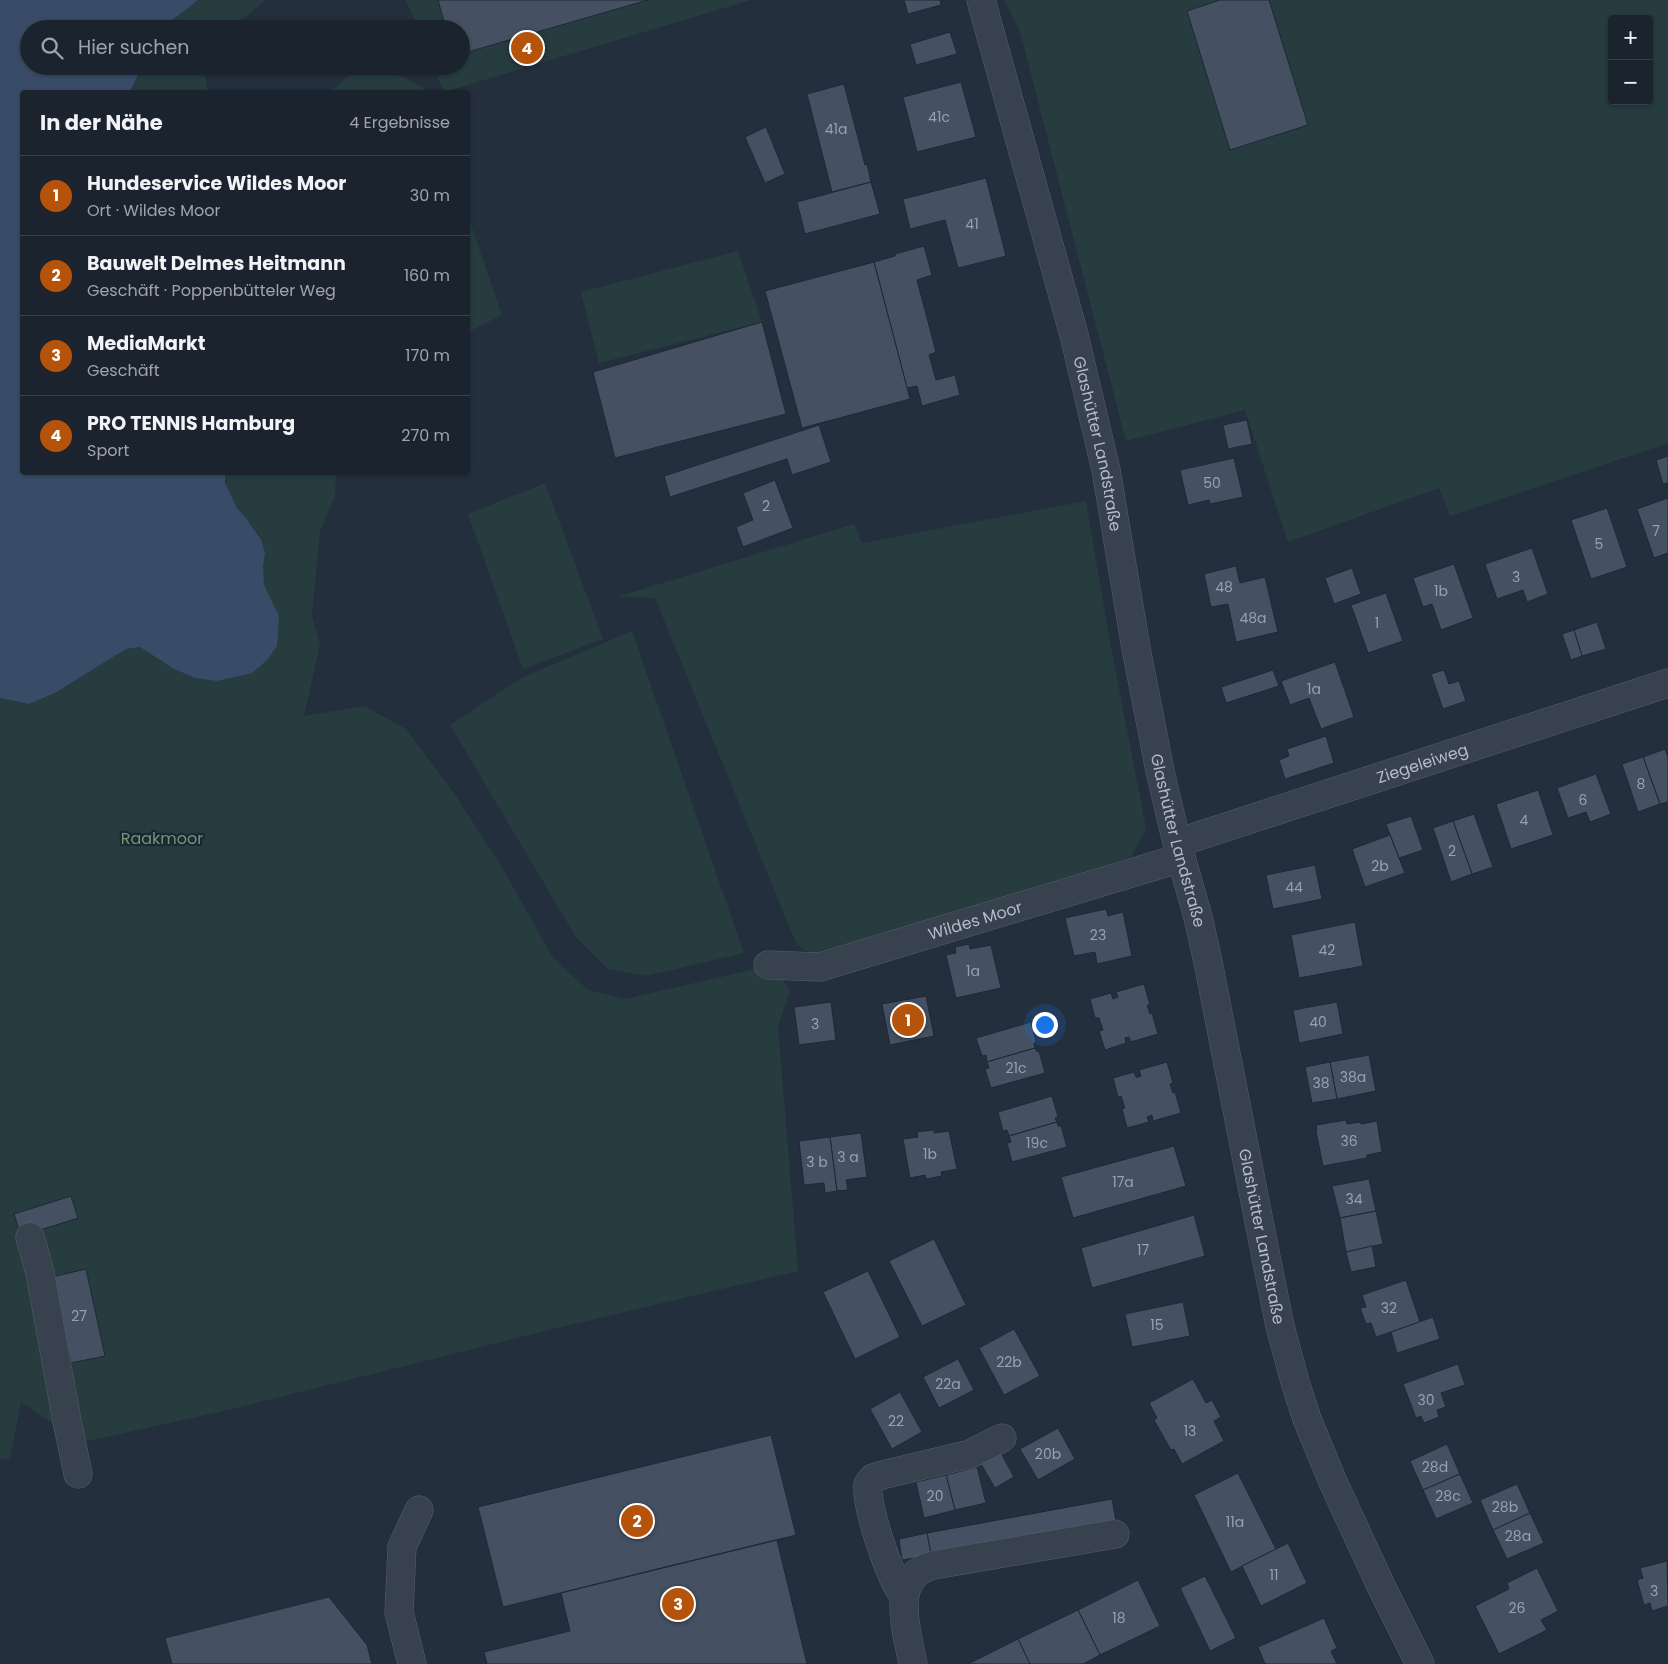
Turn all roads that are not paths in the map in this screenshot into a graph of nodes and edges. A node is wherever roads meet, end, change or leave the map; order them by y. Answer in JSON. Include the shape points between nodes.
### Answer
{"nodes":[{"id":1,"x":981,"y":0,"type":"edge"},
{"id":2,"x":1668,"y":683,"type":"edge"},
{"id":3,"x":1179,"y":851,"type":"junction"},
{"id":4,"x":768,"y":965,"type":"dead end"},
{"id":5,"x":30,"y":1236,"type":"dead end"},
{"id":6,"x":1002,"y":1438,"type":"dead end"},
{"id":7,"x":78,"y":1474,"type":"dead end"},
{"id":8,"x":419,"y":1510,"type":"dead end"},
{"id":9,"x":1115,"y":1534,"type":"dead end"},
{"id":10,"x":904,"y":1596,"type":"junction"},
{"id":11,"x":412,"y":1664,"type":"edge"},
{"id":12,"x":913,"y":1664,"type":"edge"},
{"id":13,"x":1420,"y":1664,"type":"edge"}],
"edges":[{"from":1,"to":3,"type":"street","name":"Glashütter Landstraße","via":[[1074,335],[1103,461],[1136,648]]},
{"from":2,"to":3,"type":"street","name":"Ziegeleiweg"},
{"from":3,"to":4,"type":"street","name":"Wildes Moor","via":[[820,967]]},
{"from":3,"to":13,"type":"street","name":"Glashütter Landstraße","via":[[1208,962],[1280,1326],[1295,1382],[1334,1482]]},
{"from":5,"to":7,"type":"street","via":[[40,1272]]},
{"from":6,"to":10,"type":"street","via":[[970,1454],[882,1475],[868,1484],[869,1502],[882,1547],[893,1578]]},
{"from":8,"to":11,"type":"street","via":[[402,1547],[399,1612]]},
{"from":9,"to":10,"type":"street","via":[[929,1566],[910,1580]]},
{"from":10,"to":12,"type":"street"}]}
